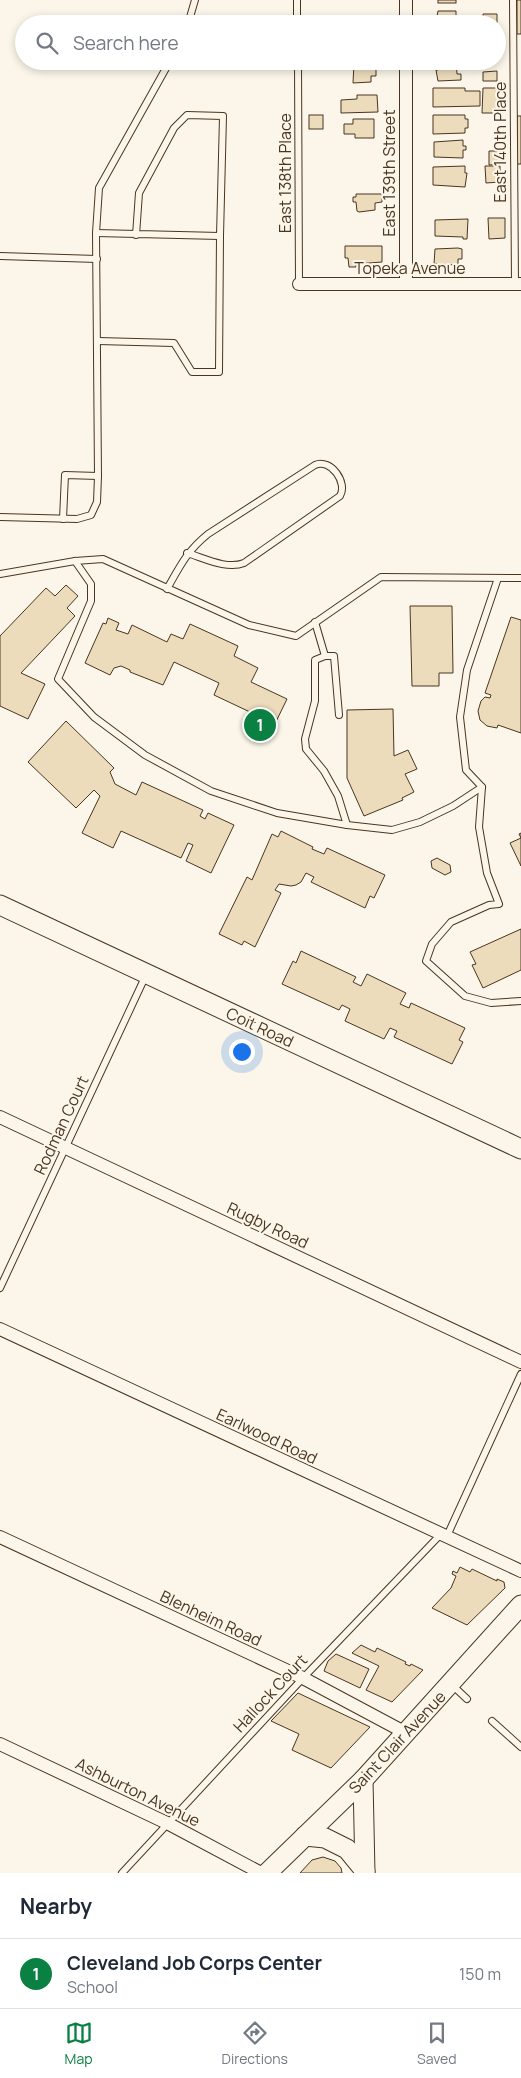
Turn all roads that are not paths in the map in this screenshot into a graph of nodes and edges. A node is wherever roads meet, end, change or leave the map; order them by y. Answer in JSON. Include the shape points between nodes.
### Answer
{"nodes":[{"id":1,"x":195,"y":0,"type":"edge"},
{"id":2,"x":297,"y":0,"type":"edge"},
{"id":3,"x":406,"y":0,"type":"edge"},
{"id":4,"x":513,"y":0,"type":"edge"},
{"id":5,"x":191,"y":15,"type":"edge"},
{"id":6,"x":298,"y":15,"type":"edge"},
{"id":7,"x":406,"y":15,"type":"edge"},
{"id":8,"x":165,"y":70,"type":"edge"},
{"id":9,"x":298,"y":70,"type":"edge"},
{"id":10,"x":406,"y":70,"type":"edge"},
{"id":11,"x":96,"y":233,"type":"junction"},
{"id":12,"x":136,"y":235,"type":"junction"},
{"id":13,"x":220,"y":236,"type":"junction"},
{"id":14,"x":0,"y":256,"type":"edge"},
{"id":15,"x":97,"y":259,"type":"junction"},
{"id":16,"x":299,"y":284,"type":"joint"},
{"id":17,"x":406,"y":284,"type":"junction"},
{"id":18,"x":518,"y":284,"type":"edge"},
{"id":19,"x":98,"y":341,"type":"junction"},
{"id":20,"x":98,"y":476,"type":"junction"},
{"id":21,"x":0,"y":517,"type":"edge"},
{"id":22,"x":64,"y":518,"type":"junction"},
{"id":23,"x":187,"y":553,"type":"junction"},
{"id":24,"x":75,"y":561,"type":"junction"},
{"id":25,"x":0,"y":574,"type":"edge"},
{"id":26,"x":498,"y":578,"type":"junction"},
{"id":27,"x":521,"y":578,"type":"edge"},
{"id":28,"x":167,"y":589,"type":"junction"},
{"id":29,"x":315,"y":622,"type":"junction"},
{"id":30,"x":325,"y":656,"type":"junction"},
{"id":31,"x":339,"y":715,"type":"dead end"},
{"id":32,"x":482,"y":787,"type":"junction"},
{"id":33,"x":347,"y":825,"type":"junction"},
{"id":34,"x":0,"y":905,"type":"edge"},
{"id":35,"x":146,"y":974,"type":"junction"},
{"id":36,"x":521,"y":1001,"type":"edge"},
{"id":37,"x":0,"y":1117,"type":"edge"},
{"id":38,"x":65,"y":1148,"type":"junction"},
{"id":39,"x":521,"y":1149,"type":"edge"},
{"id":40,"x":0,"y":1288,"type":"edge"},
{"id":41,"x":0,"y":1330,"type":"edge"},
{"id":42,"x":521,"y":1362,"type":"edge"},
{"id":43,"x":521,"y":1374,"type":"edge"},
{"id":44,"x":444,"y":1535,"type":"junction"},
{"id":45,"x":0,"y":1537,"type":"edge"},
{"id":46,"x":521,"y":1570,"type":"edge"},
{"id":47,"x":521,"y":1604,"type":"edge"},
{"id":48,"x":303,"y":1678,"type":"junction"},
{"id":49,"x":450,"y":1684,"type":"junction"},
{"id":50,"x":467,"y":1699,"type":"dead end"},
{"id":51,"x":492,"y":1721,"type":"dead end"},
{"id":52,"x":406,"y":1732,"type":"junction"},
{"id":53,"x":0,"y":1744,"type":"edge"},
{"id":54,"x":521,"y":1747,"type":"edge"},
{"id":55,"x":363,"y":1780,"type":"junction"},
{"id":56,"x":169,"y":1824,"type":"junction"},
{"id":57,"x":305,"y":1836,"type":"junction"},
{"id":58,"x":365,"y":1872,"type":"edge"},
{"id":59,"x":122,"y":1873,"type":"edge"},
{"id":60,"x":261,"y":1873,"type":"edge"},
{"id":61,"x":267,"y":1873,"type":"edge"}],
"edges":[{"from":1,"to":5,"type":"lane"},
{"from":2,"to":6,"type":"lane"},
{"from":3,"to":7,"type":"street"},
{"from":4,"to":18,"type":"lane","name":"East 140th Place"},
{"from":8,"to":11,"type":"lane","via":[[99,188]]},
{"from":9,"to":16,"type":"lane","name":"East 138th Place"},
{"from":10,"to":17,"type":"street","name":"East 139th Street"},
{"from":11,"to":12,"type":"lane"},
{"from":11,"to":15,"type":"lane"},
{"from":12,"to":13,"type":"lane"},
{"from":12,"to":13,"type":"lane","via":[[139,193],[174,128],[187,115],[222,116]]},
{"from":13,"to":19,"type":"lane","via":[[219,372],[192,372],[174,343]]},
{"from":14,"to":15,"type":"lane"},
{"from":15,"to":19,"type":"lane"},
{"from":16,"to":17,"type":"street","name":"Topeka Avenue"},
{"from":17,"to":18,"type":"street","name":"Topeka Avenue"},
{"from":19,"to":20,"type":"lane"},
{"from":20,"to":22,"type":"lane","via":[[97,502],[91,516]]},
{"from":20,"to":22,"type":"lane","via":[[65,475]]},
{"from":21,"to":22,"type":"lane"},
{"from":23,"to":23,"type":"lane","via":[[208,534],[320,463],[332,468],[342,485],[340,496],[238,566]]},
{"from":23,"to":28,"type":"lane"},
{"from":24,"to":25,"type":"lane"},
{"from":24,"to":28,"type":"lane","via":[[103,559]]},
{"from":24,"to":33,"type":"lane","via":[[91,584],[91,601],[58,679],[94,717],[145,755],[210,791],[277,813]]},
{"from":26,"to":27,"type":"lane"},
{"from":26,"to":29,"type":"lane","via":[[381,577]]},
{"from":26,"to":32,"type":"lane","via":[[467,670],[460,717],[466,770]]},
{"from":28,"to":29,"type":"lane","via":[[249,625],[296,636]]},
{"from":29,"to":30,"type":"lane"},
{"from":30,"to":31,"type":"lane","via":[[334,656]]},
{"from":30,"to":33,"type":"lane","via":[[315,660],[315,701],[305,739],[306,749],[338,796]]},
{"from":32,"to":33,"type":"lane","via":[[420,822],[392,830]]},
{"from":32,"to":36,"type":"lane","via":[[479,827],[487,873],[499,904],[489,905],[451,922],[432,944],[426,962],[465,996],[491,1003]]},
{"from":34,"to":35,"type":"street","name":"Coit Road"},
{"from":35,"to":38,"type":"lane","name":"Rodman Court"},
{"from":35,"to":39,"type":"street","name":"Coit Road"},
{"from":37,"to":38,"type":"street","name":"Rugby Road"},
{"from":38,"to":40,"type":"lane","name":"Rodman Court"},
{"from":38,"to":42,"type":"street","name":"Rugby Road"},
{"from":41,"to":44,"type":"street","name":"Earlwood Road"},
{"from":43,"to":44,"type":"lane","name":"Hallock Court"},
{"from":44,"to":46,"type":"street","name":"Earlwood Road"},
{"from":44,"to":48,"type":"lane","name":"Hallock Court"},
{"from":45,"to":48,"type":"street","name":"Blenheim Road"},
{"from":47,"to":49,"type":"street","name":"Saint Clair Avenue"},
{"from":48,"to":52,"type":"street","name":"Blenheim Road"},
{"from":48,"to":56,"type":"lane","name":"Hallock Court"},
{"from":49,"to":50,"type":"lane"},
{"from":49,"to":52,"type":"street","name":"Saint Clair Avenue"},
{"from":51,"to":54,"type":"lane"},
{"from":52,"to":55,"type":"street","name":"Saint Clair Avenue"},
{"from":53,"to":56,"type":"street","name":"Ashburton Avenue"},
{"from":55,"to":57,"type":"street","name":"Saint Clair Avenue"},
{"from":55,"to":58,"type":"street"},
{"from":56,"to":59,"type":"lane","name":"Hallock Court"},
{"from":56,"to":60,"type":"street","name":"Ashburton Avenue"},
{"from":57,"to":58,"type":"street","via":[[325,1838],[347,1849]]},
{"from":57,"to":61,"type":"street","name":"Saint Clair Avenue"}]}
